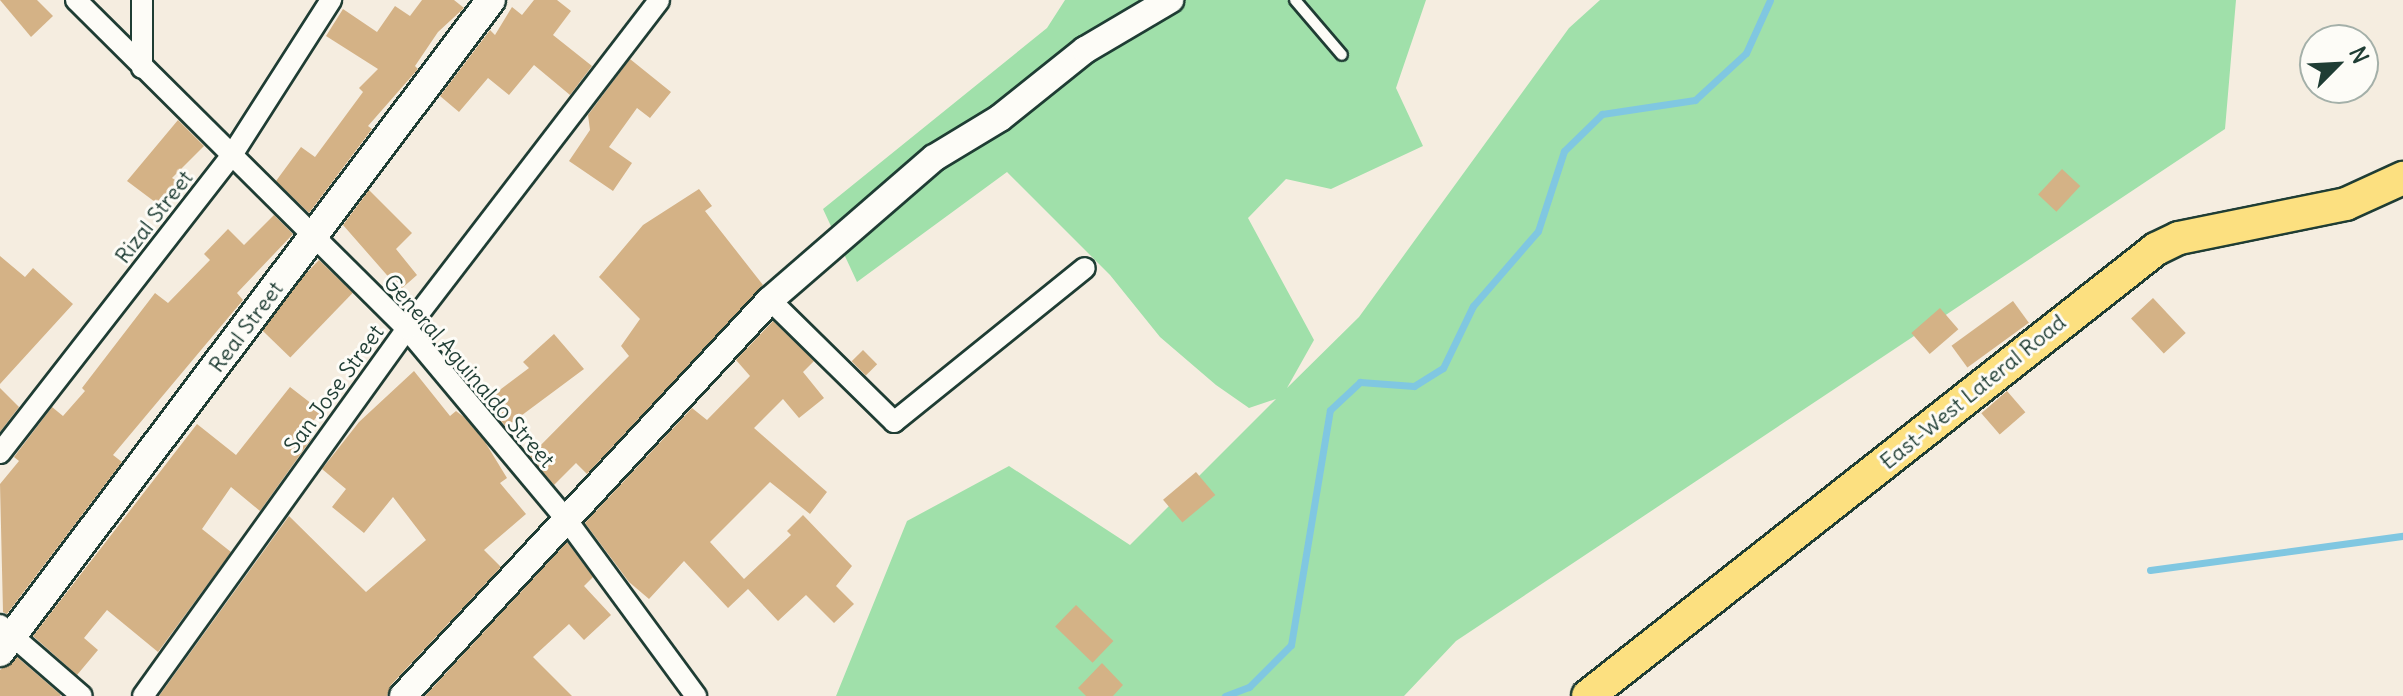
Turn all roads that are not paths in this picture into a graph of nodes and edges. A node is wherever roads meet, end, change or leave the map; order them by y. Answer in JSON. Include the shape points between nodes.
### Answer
{"nodes":[{"id":1,"x":76,"y":0,"type":"edge"},
{"id":2,"x":142,"y":0,"type":"edge"},
{"id":3,"x":331,"y":0,"type":"edge"},
{"id":4,"x":491,"y":0,"type":"edge"},
{"id":5,"x":659,"y":0,"type":"edge"},
{"id":6,"x":1170,"y":0,"type":"edge"},
{"id":7,"x":1295,"y":0,"type":"edge"},
{"id":8,"x":1342,"y":55,"type":"dead end"},
{"id":9,"x":142,"y":68,"type":"junction"},
{"id":10,"x":230,"y":158,"type":"junction"},
{"id":11,"x":2403,"y":178,"type":"edge"},
{"id":12,"x":314,"y":237,"type":"junction"},
{"id":13,"x":1085,"y":268,"type":"dead end"},
{"id":14,"x":770,"y":300,"type":"junction"},
{"id":15,"x":407,"y":329,"type":"junction"},
{"id":16,"x":0,"y":453,"type":"edge"},
{"id":17,"x":566,"y":519,"type":"junction"},
{"id":18,"x":4,"y":638,"type":"edge"},
{"id":19,"x":82,"y":696,"type":"edge"},
{"id":20,"x":143,"y":696,"type":"edge"},
{"id":21,"x":403,"y":696,"type":"edge"},
{"id":22,"x":696,"y":696,"type":"edge"},
{"id":23,"x":1588,"y":696,"type":"edge"}],
"edges":[{"from":1,"to":9,"type":"street","name":"General Aguinaldo Street"},
{"from":2,"to":9,"type":"street"},
{"from":3,"to":10,"type":"street","name":"Rizal Street"},
{"from":4,"to":12,"type":"main road","name":"Real Street"},
{"from":5,"to":15,"type":"street","name":"San Jose Street"},
{"from":6,"to":14,"type":"street","via":[[1085,50],[1000,118],[934,158]]},
{"from":7,"to":8,"type":"lane"},
{"from":9,"to":10,"type":"street","name":"General Aguinaldo Street"},
{"from":10,"to":12,"type":"street","name":"General Aguinaldo Street"},
{"from":10,"to":16,"type":"street","name":"Rizal Street"},
{"from":11,"to":23,"type":"main road","name":"East-West Lateral Road","via":[[2346,204],[2179,238],[2156,249]]},
{"from":12,"to":15,"type":"street","name":"General Aguinaldo Street"},
{"from":12,"to":18,"type":"main road","name":"Real Street"},
{"from":13,"to":14,"type":"street","via":[[894,422]]},
{"from":14,"to":17,"type":"street"},
{"from":15,"to":17,"type":"street","name":"General Aguinaldo Street"},
{"from":15,"to":20,"type":"street","name":"San Jose Street"},
{"from":17,"to":21,"type":"street"},
{"from":17,"to":22,"type":"street","name":"General Aguinaldo Street"},
{"from":18,"to":19,"type":"street"}]}
